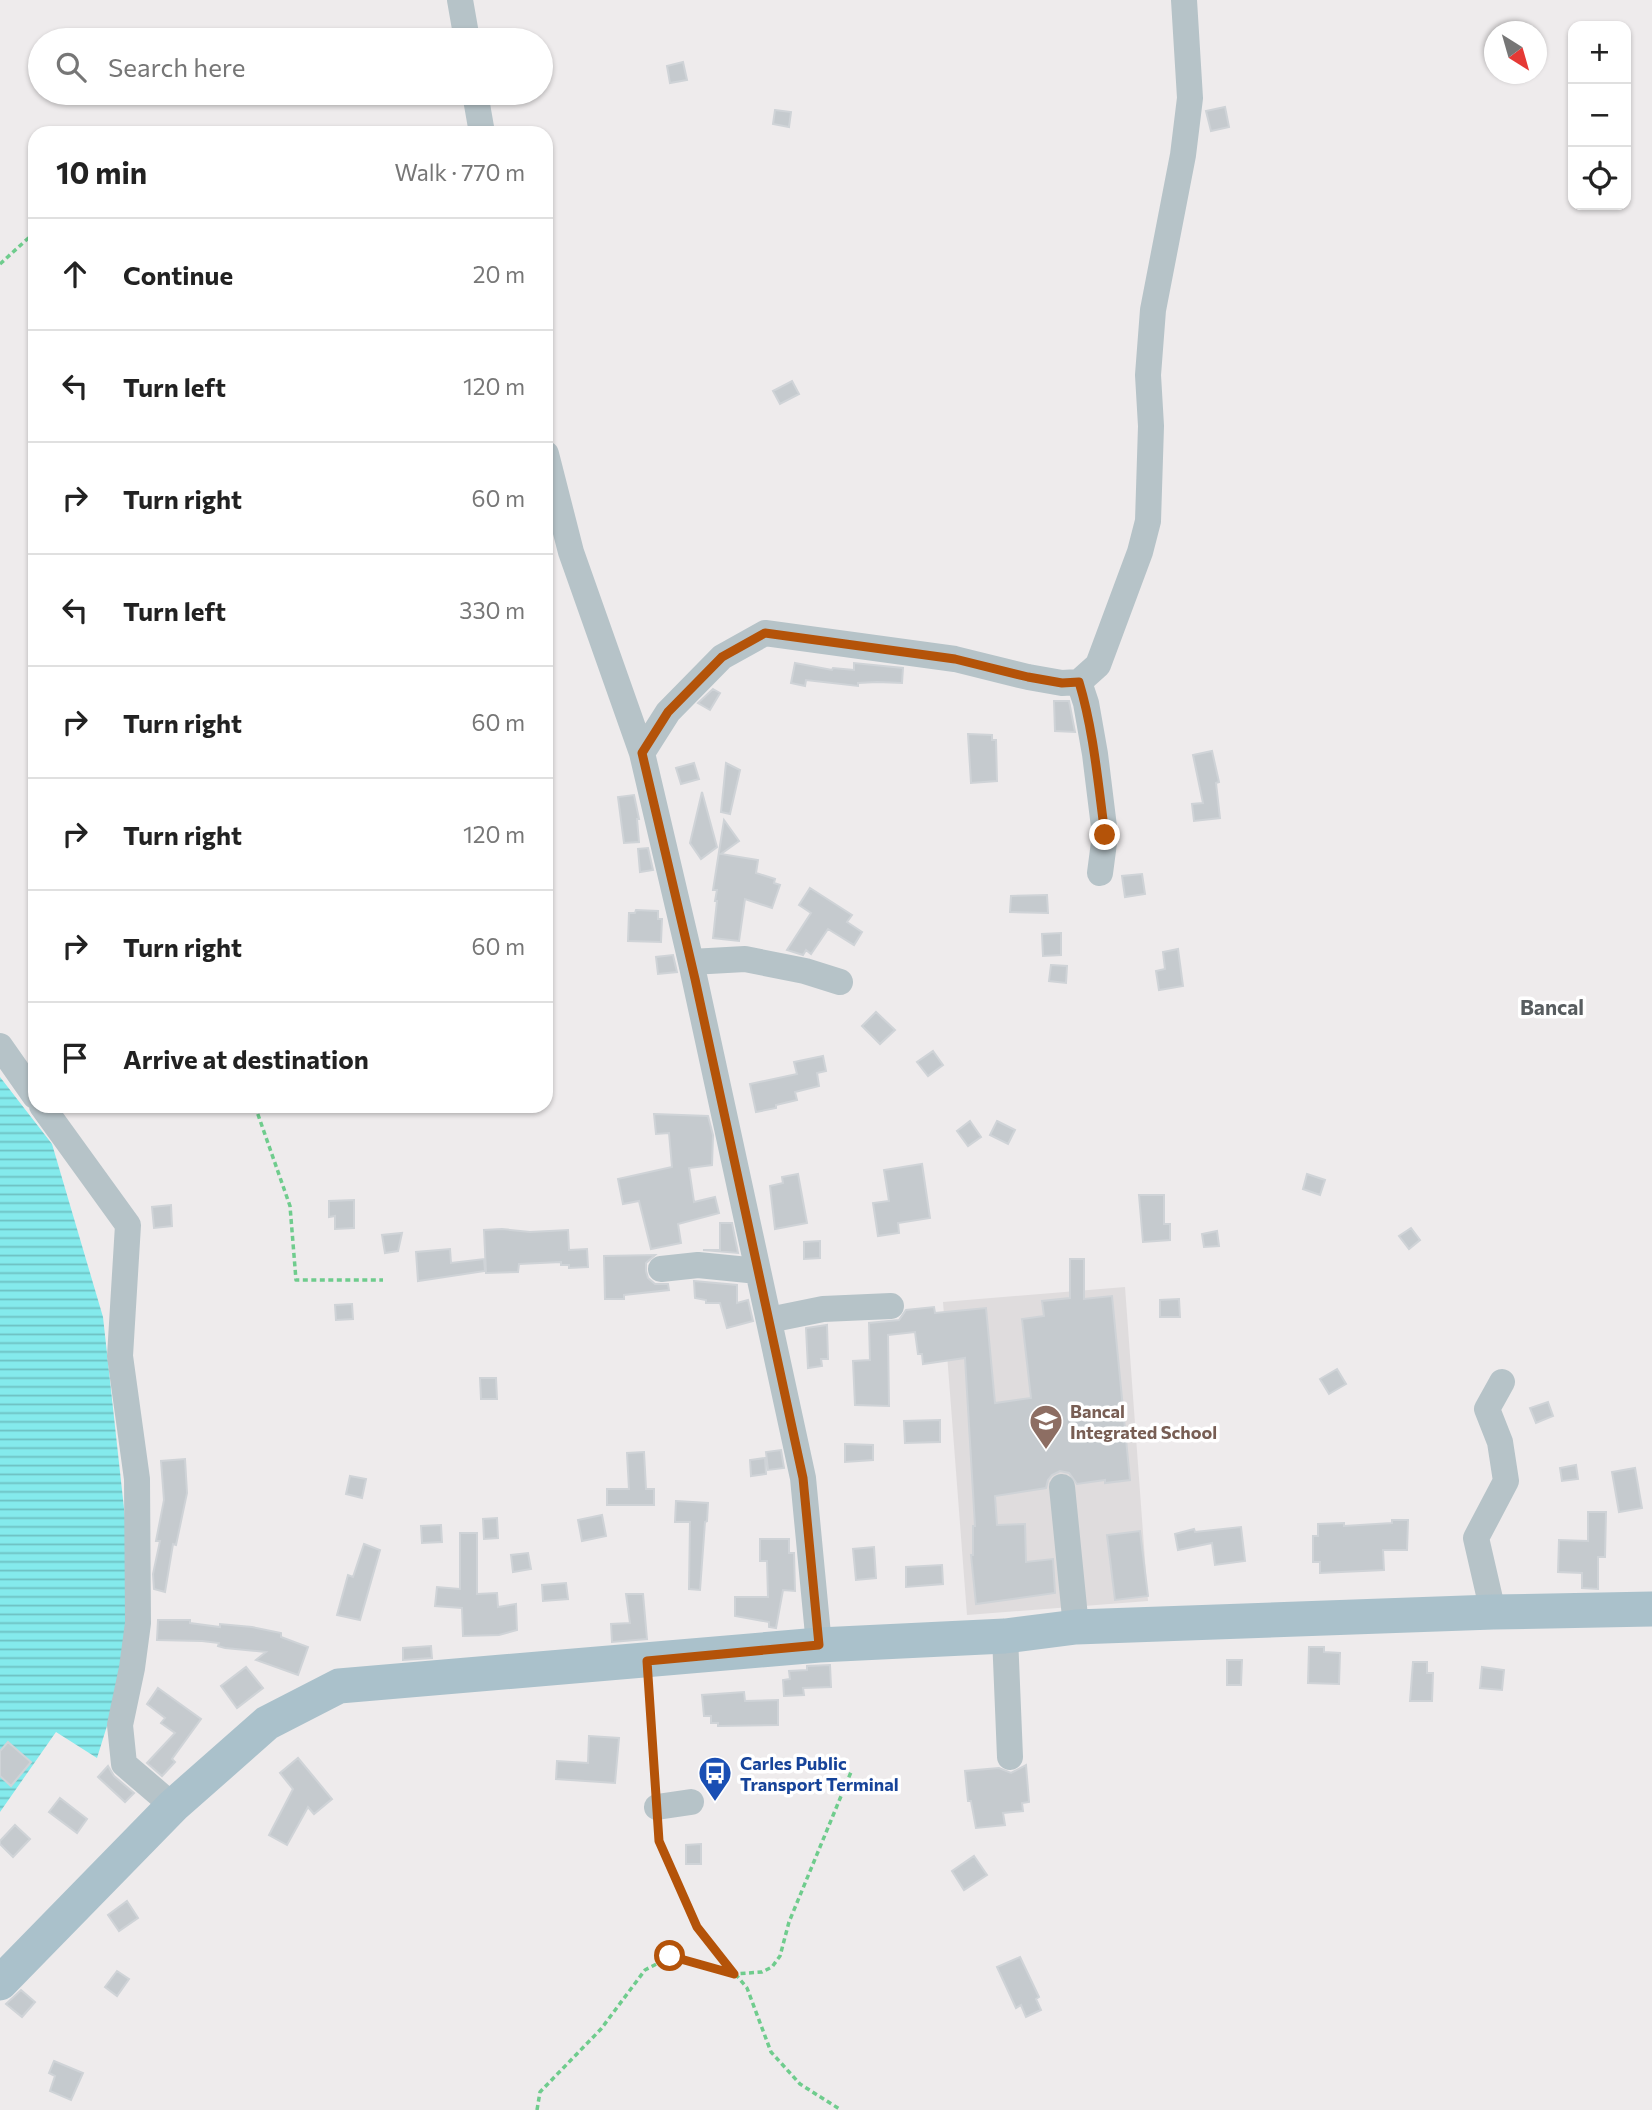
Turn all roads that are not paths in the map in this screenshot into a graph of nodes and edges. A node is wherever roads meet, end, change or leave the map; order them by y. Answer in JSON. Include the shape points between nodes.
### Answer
{"nodes":[{"id":1,"x":460,"y":0,"type":"edge"},
{"id":2,"x":1184,"y":0,"type":"edge"},
{"id":3,"x":465,"y":28,"type":"edge"},
{"id":4,"x":477,"y":105,"type":"edge"},
{"id":5,"x":481,"y":126,"type":"edge"},
{"id":6,"x":553,"y":483,"type":"edge"},
{"id":7,"x":1079,"y":682,"type":"junction"},
{"id":8,"x":642,"y":753,"type":"junction"},
{"id":9,"x":1100,"y":873,"type":"dead end"},
{"id":10,"x":691,"y":962,"type":"junction"},
{"id":11,"x":840,"y":982,"type":"dead end"},
{"id":12,"x":0,"y":1046,"type":"edge"},
{"id":13,"x":28,"y":1086,"type":"edge"},
{"id":14,"x":48,"y":1113,"type":"edge"},
{"id":15,"x":661,"y":1269,"type":"dead end"},
{"id":16,"x":758,"y":1271,"type":"junction"},
{"id":17,"x":891,"y":1306,"type":"dead end"},
{"id":18,"x":769,"y":1320,"type":"junction"},
{"id":19,"x":1502,"y":1382,"type":"dead end"},
{"id":20,"x":1062,"y":1487,"type":"dead end"},
{"id":21,"x":1652,"y":1609,"type":"edge"},
{"id":22,"x":1493,"y":1612,"type":"junction"},
{"id":23,"x":1076,"y":1628,"type":"junction"},
{"id":24,"x":1005,"y":1636,"type":"junction"},
{"id":25,"x":819,"y":1645,"type":"junction"},
{"id":26,"x":1010,"y":1757,"type":"dead end"},
{"id":27,"x":691,"y":1802,"type":"dead end"},
{"id":28,"x":173,"y":1805,"type":"junction"},
{"id":29,"x":657,"y":1807,"type":"road end"},
{"id":30,"x":0,"y":1983,"type":"edge"}],
"edges":[{"from":1,"to":3,"type":"street"},
{"from":2,"to":7,"type":"street","via":[[1190,98],[1153,310],[1147,521],[1098,665]]},
{"from":4,"to":5,"type":"street"},
{"from":6,"to":8,"type":"street","via":[[570,552]]},
{"from":7,"to":8,"type":"street","via":[[1062,683],[955,659],[765,633],[722,657],[668,712]]},
{"from":7,"to":9,"type":"street","via":[[1093,742],[1105,835]]},
{"from":8,"to":10,"type":"street"},
{"from":10,"to":11,"type":"street","via":[[745,959]]},
{"from":10,"to":16,"type":"street"},
{"from":12,"to":13,"type":"street"},
{"from":14,"to":28,"type":"street","via":[[128,1225],[120,1356],[137,1479],[138,1623],[120,1725],[124,1764]]},
{"from":15,"to":16,"type":"street","via":[[698,1265]]},
{"from":16,"to":18,"type":"street"},
{"from":17,"to":18,"type":"street","via":[[823,1309]]},
{"from":18,"to":25,"type":"street","via":[[803,1478]]},
{"from":19,"to":22,"type":"street","via":[[1488,1409],[1500,1442],[1506,1481],[1476,1538]]},
{"from":20,"to":23,"type":"street"},
{"from":21,"to":22,"type":"main road"},
{"from":22,"to":23,"type":"main road"},
{"from":23,"to":24,"type":"main road"},
{"from":24,"to":25,"type":"main road"},
{"from":24,"to":26,"type":"street"},
{"from":25,"to":28,"type":"main road","via":[[339,1686],[267,1723]]},
{"from":27,"to":29,"type":"street"},
{"from":28,"to":30,"type":"main road"}]}
